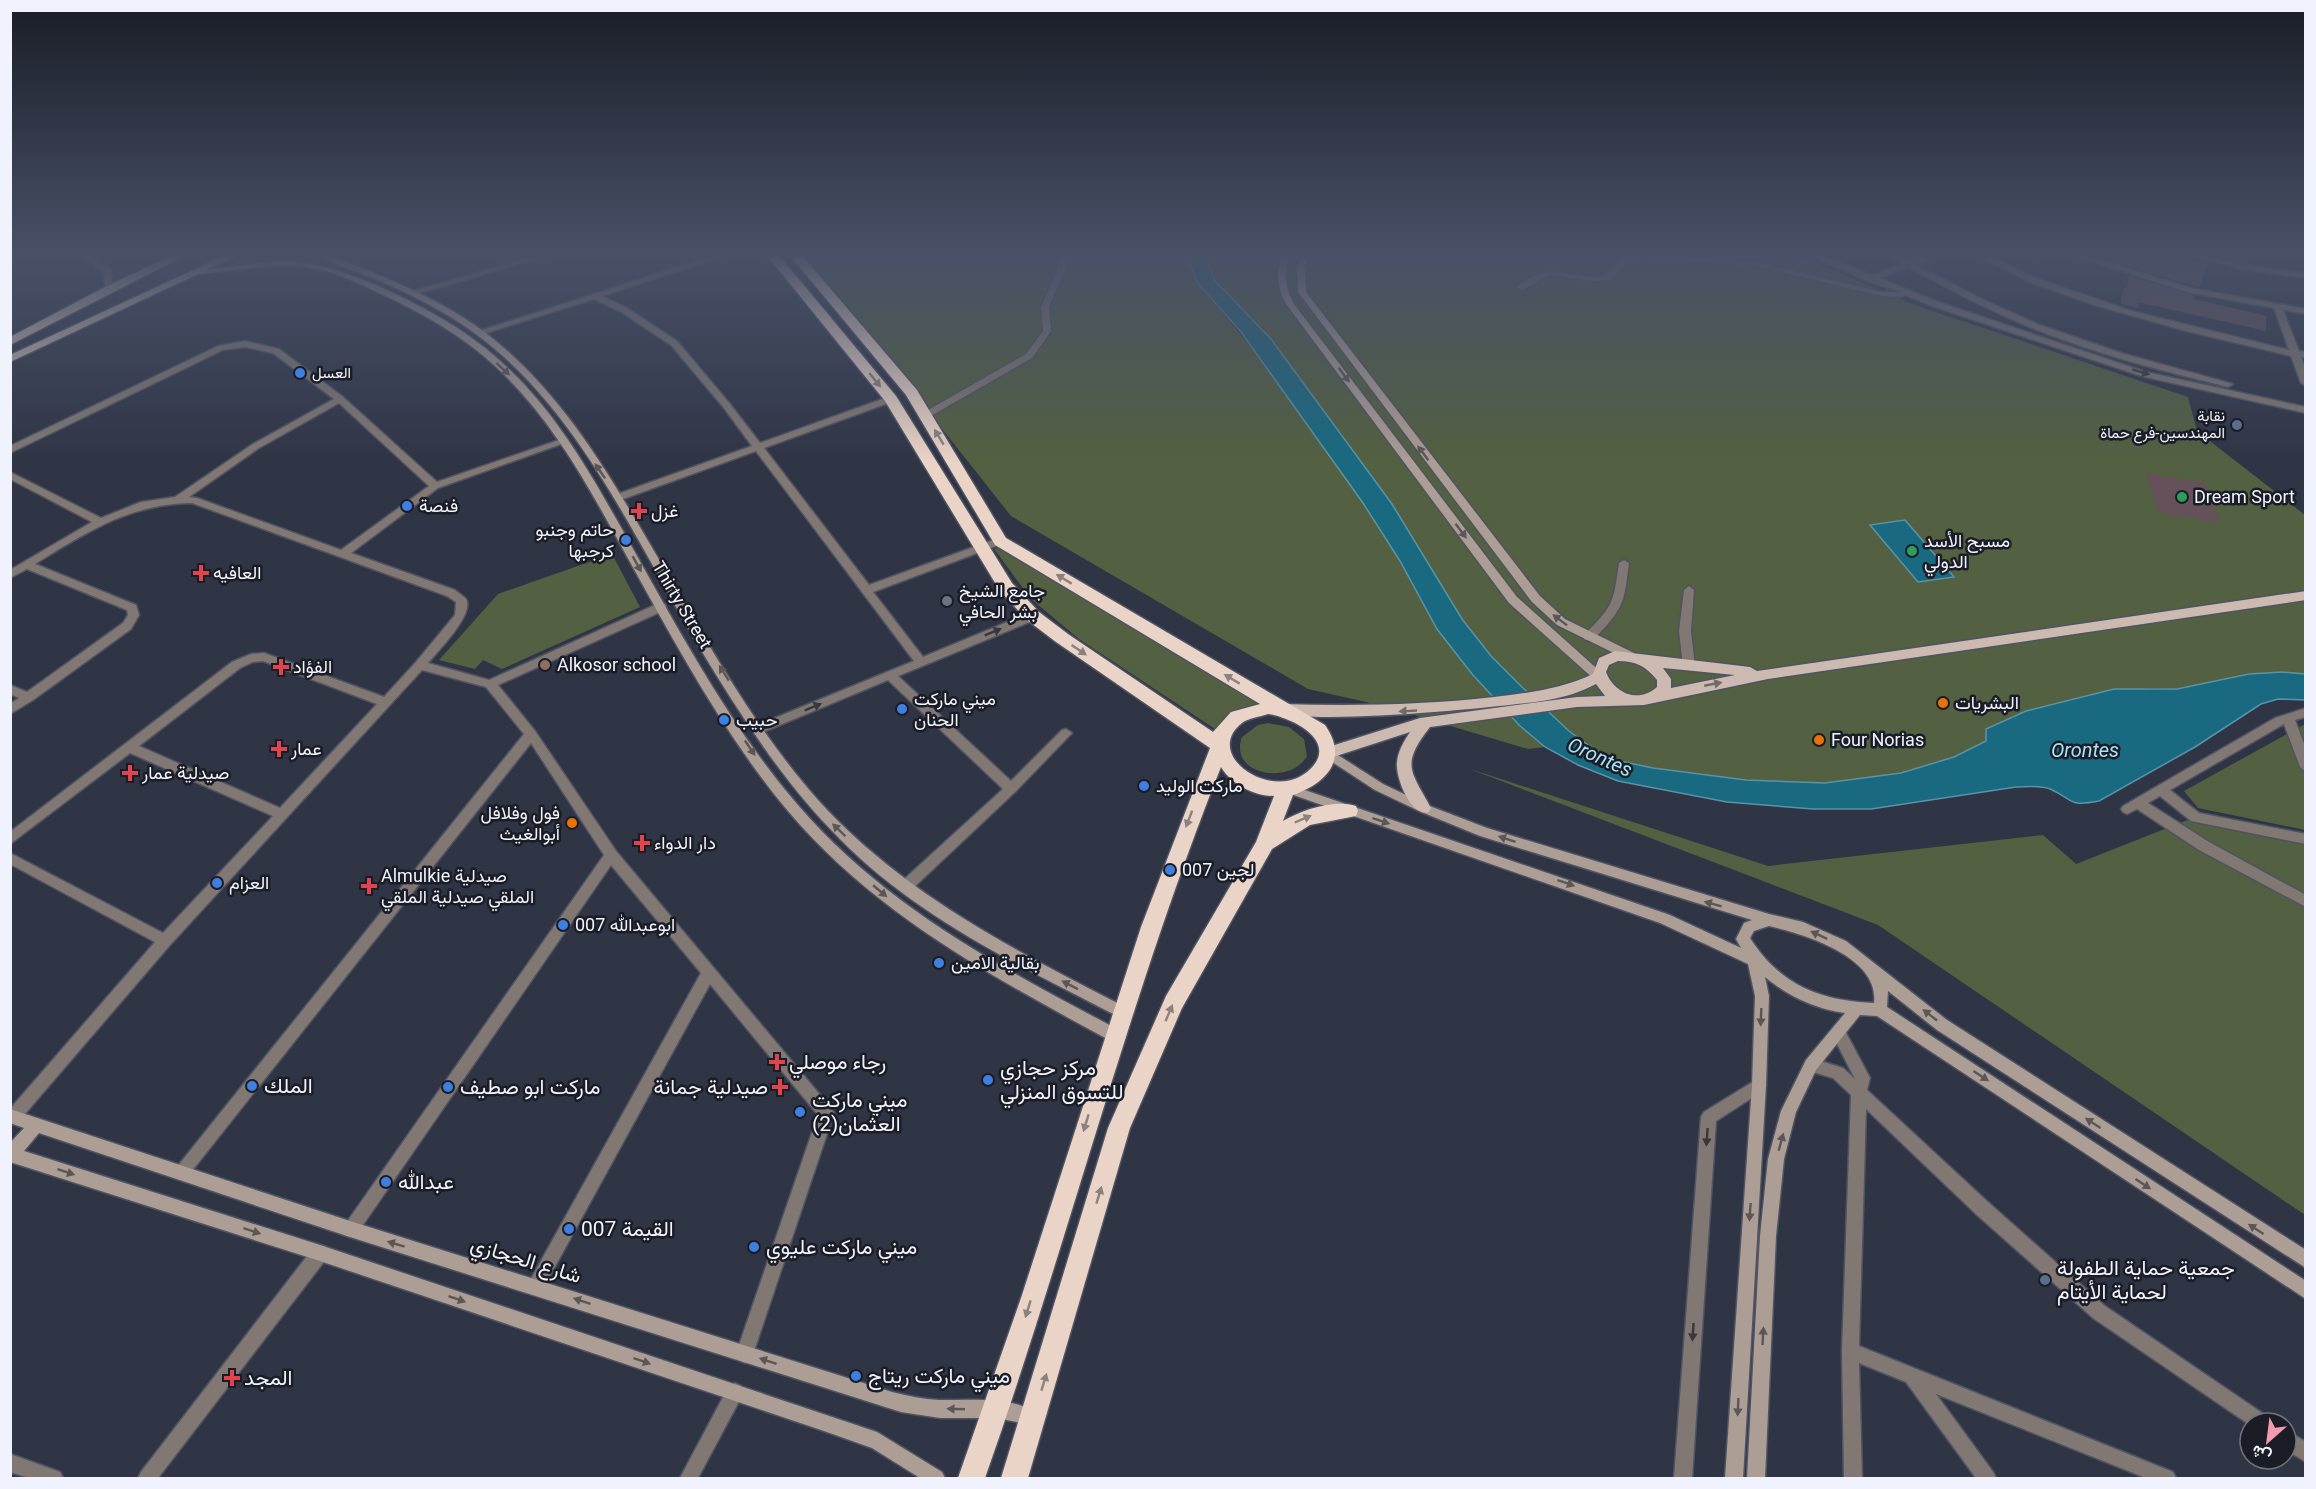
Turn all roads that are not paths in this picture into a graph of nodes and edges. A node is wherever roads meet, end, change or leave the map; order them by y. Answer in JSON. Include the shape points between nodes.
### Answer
{"nodes":[{"id":1,"x":46,"y":322,"type":"edge"},
{"id":2,"x":92,"y":322,"type":"edge"},
{"id":3,"x":442,"y":322,"type":"edge"},
{"id":4,"x":465,"y":322,"type":"edge"},
{"id":5,"x":510,"y":322,"type":"edge"},
{"id":6,"x":643,"y":322,"type":"edge"},
{"id":7,"x":828,"y":322,"type":"edge"},
{"id":8,"x":853,"y":322,"type":"edge"},
{"id":9,"x":1046,"y":322,"type":"edge"},
{"id":10,"x":1304,"y":322,"type":"edge"},
{"id":11,"x":1324,"y":322,"type":"edge"},
{"id":12,"x":1992,"y":322,"type":"edge"},
{"id":13,"x":2032,"y":322,"type":"edge"},
{"id":14,"x":2163,"y":322,"type":"edge"},
{"id":15,"x":2285,"y":322,"type":"edge"},
{"id":16,"x":480,"y":332,"type":"junction"},
{"id":17,"x":10,"y":342,"type":"edge"},
{"id":18,"x":2301,"y":355,"type":"edge"},
{"id":19,"x":10,"y":359,"type":"edge"},
{"id":20,"x":2306,"y":383,"type":"edge"},
{"id":21,"x":548,"y":397,"type":"junction"},
{"id":22,"x":340,"y":399,"type":"junction"},
{"id":23,"x":891,"y":399,"type":"junction"},
{"id":24,"x":534,"y":403,"type":"junction"},
{"id":25,"x":2306,"y":403,"type":"edge"},
{"id":26,"x":2306,"y":410,"type":"edge"},
{"id":27,"x":926,"y":415,"type":"junction"},
{"id":28,"x":562,"y":442,"type":"junction"},
{"id":29,"x":757,"y":446,"type":"junction"},
{"id":30,"x":10,"y":450,"type":"edge"},
{"id":31,"x":10,"y":475,"type":"edge"},
{"id":32,"x":435,"y":486,"type":"junction"},
{"id":33,"x":619,"y":497,"type":"junction"},
{"id":34,"x":179,"y":499,"type":"junction"},
{"id":35,"x":101,"y":522,"type":"junction"},
{"id":36,"x":1000,"y":541,"type":"junction"},
{"id":37,"x":982,"y":547,"type":"junction"},
{"id":38,"x":345,"y":553,"type":"junction"},
{"id":39,"x":1624,"y":563,"type":"dead end"},
{"id":40,"x":27,"y":565,"type":"junction"},
{"id":41,"x":10,"y":575,"type":"edge"},
{"id":42,"x":867,"y":590,"type":"junction"},
{"id":43,"x":1689,"y":590,"type":"dead end"},
{"id":44,"x":2306,"y":595,"type":"edge"},
{"id":45,"x":661,"y":607,"type":"junction"},
{"id":46,"x":1034,"y":616,"type":"junction"},
{"id":47,"x":1589,"y":637,"type":"junction"},
{"id":48,"x":1630,"y":656,"type":"junction"},
{"id":49,"x":1646,"y":661,"type":"junction"},
{"id":50,"x":921,"y":662,"type":"junction"},
{"id":51,"x":420,"y":665,"type":"junction"},
{"id":52,"x":1689,"y":666,"type":"junction"},
{"id":53,"x":1768,"y":674,"type":"junction"},
{"id":54,"x":890,"y":675,"type":"junction"},
{"id":55,"x":1599,"y":677,"type":"junction"},
{"id":56,"x":490,"y":684,"type":"junction"},
{"id":57,"x":10,"y":689,"type":"edge"},
{"id":58,"x":1658,"y":696,"type":"junction"},
{"id":59,"x":28,"y":697,"type":"junction"},
{"id":60,"x":1573,"y":697,"type":"junction"},
{"id":61,"x":1628,"y":700,"type":"junction"},
{"id":62,"x":385,"y":702,"type":"junction"},
{"id":63,"x":742,"y":702,"type":"junction"},
{"id":64,"x":1282,"y":709,"type":"junction"},
{"id":65,"x":10,"y":710,"type":"edge"},
{"id":66,"x":724,"y":710,"type":"junction"},
{"id":67,"x":1470,"y":711,"type":"junction"},
{"id":68,"x":2306,"y":712,"type":"edge"},
{"id":69,"x":2288,"y":717,"type":"junction"},
{"id":70,"x":1425,"y":723,"type":"junction"},
{"id":71,"x":759,"y":729,"type":"junction"},
{"id":72,"x":1066,"y":733,"type":"dead end"},
{"id":73,"x":531,"y":734,"type":"junction"},
{"id":74,"x":1220,"y":746,"type":"junction"},
{"id":75,"x":129,"y":747,"type":"junction"},
{"id":76,"x":1327,"y":753,"type":"junction"},
{"id":77,"x":2306,"y":767,"type":"edge"},
{"id":78,"x":1286,"y":788,"type":"junction"},
{"id":79,"x":1011,"y":789,"type":"junction"},
{"id":80,"x":2161,"y":789,"type":"junction"},
{"id":81,"x":1423,"y":808,"type":"junction"},
{"id":82,"x":1349,"y":811,"type":"junction"},
{"id":83,"x":281,"y":814,"type":"junction"},
{"id":84,"x":10,"y":839,"type":"edge"},
{"id":85,"x":2306,"y":839,"type":"edge"},
{"id":86,"x":1264,"y":844,"type":"junction"},
{"id":87,"x":612,"y":855,"type":"junction"},
{"id":88,"x":10,"y":858,"type":"edge"},
{"id":89,"x":906,"y":886,"type":"junction"},
{"id":90,"x":2306,"y":902,"type":"edge"},
{"id":91,"x":1769,"y":920,"type":"junction"},
{"id":92,"x":165,"y":941,"type":"junction"},
{"id":93,"x":1754,"y":960,"type":"junction"},
{"id":94,"x":1868,"y":967,"type":"junction"},
{"id":95,"x":709,"y":972,"type":"junction"},
{"id":96,"x":1856,"y":1010,"type":"junction"},
{"id":97,"x":1879,"y":1010,"type":"junction"},
{"id":98,"x":1122,"y":1011,"type":"junction"},
{"id":99,"x":1839,"y":1034,"type":"junction"},
{"id":100,"x":1114,"y":1035,"type":"junction"},
{"id":101,"x":1811,"y":1065,"type":"junction"},
{"id":102,"x":1759,"y":1085,"type":"junction"},
{"id":103,"x":1858,"y":1091,"type":"junction"},
{"id":104,"x":12,"y":1116,"type":"edge"},
{"id":105,"x":37,"y":1124,"type":"junction"},
{"id":106,"x":11,"y":1154,"type":"edge"},
{"id":107,"x":182,"y":1172,"type":"junction"},
{"id":108,"x":350,"y":1229,"type":"junction"},
{"id":109,"x":320,"y":1253,"type":"junction"},
{"id":110,"x":2306,"y":1260,"type":"edge"},
{"id":111,"x":535,"y":1286,"type":"junction"},
{"id":112,"x":2306,"y":1291,"type":"edge"},
{"id":113,"x":1850,"y":1351,"type":"junction"},
{"id":114,"x":745,"y":1354,"type":"junction"},
{"id":115,"x":1912,"y":1375,"type":"junction"},
{"id":116,"x":735,"y":1392,"type":"junction"},
{"id":117,"x":996,"y":1411,"type":"junction"},
{"id":118,"x":2244,"y":1411,"type":"edge"},
{"id":119,"x":1032,"y":1422,"type":"junction"},
{"id":120,"x":10,"y":1463,"type":"edge"},
{"id":121,"x":54,"y":1479,"type":"edge"},
{"id":122,"x":147,"y":1479,"type":"edge"},
{"id":123,"x":689,"y":1479,"type":"edge"},
{"id":124,"x":936,"y":1479,"type":"edge"},
{"id":125,"x":971,"y":1479,"type":"edge"},
{"id":126,"x":1015,"y":1479,"type":"edge"},
{"id":127,"x":1683,"y":1479,"type":"edge"},
{"id":128,"x":1734,"y":1479,"type":"edge"},
{"id":129,"x":1756,"y":1479,"type":"edge"},
{"id":130,"x":1853,"y":1479,"type":"edge"},
{"id":131,"x":1987,"y":1479,"type":"edge"},
{"id":132,"x":2167,"y":1479,"type":"edge"}],
"edges":[{"from":1,"to":17,"type":"main road"},
{"from":2,"to":19,"type":"main road"},
{"from":3,"to":24,"type":"main road","name":"Thirty Street","one_way":true,"via":[[488,355]]},
{"from":4,"to":16,"type":"main road","name":"Thirty Street"},
{"from":5,"to":16,"type":"street"},
{"from":6,"to":29,"type":"street","via":[[674,343]]},
{"from":7,"to":23,"type":"highway","one_way":true},
{"from":8,"to":27,"type":"highway"},
{"from":9,"to":27,"type":"street","via":[[1047,331],[1029,356]]},
{"from":10,"to":55,"type":"main road","one_way":true,"via":[[1513,600]]},
{"from":47,"to":11,"type":"main road","one_way":true,"via":[[1561,622],[1536,599]]},
{"from":12,"to":26,"type":"street","one_way":true,"via":[[2144,374]]},
{"from":13,"to":25,"type":"street","via":[[2158,368]]},
{"from":14,"to":18,"type":"street"},
{"from":15,"to":18,"type":"street"},
{"from":16,"to":21,"type":"main road","name":"Thirty Street","via":[[524,369]]},
{"from":18,"to":20,"type":"street"},
{"from":21,"to":24,"type":"main road"},
{"from":33,"to":21,"type":"main road","name":"Thirty Street","one_way":true},
{"from":22,"to":30,"type":"street","via":[[276,351],[246,344],[221,348]]},
{"from":22,"to":32,"type":"street"},
{"from":22,"to":34,"type":"street","via":[[256,446]]},
{"from":23,"to":29,"type":"street"},
{"from":23,"to":37,"type":"highway"},
{"from":24,"to":28,"type":"main road","name":"Thirty Street"},
{"from":36,"to":27,"type":"highway","one_way":true},
{"from":28,"to":32,"type":"street"},
{"from":28,"to":45,"type":"main road","name":"Thirty Street","one_way":true,"via":[[603,503]]},
{"from":29,"to":33,"type":"street"},
{"from":29,"to":42,"type":"street"},
{"from":31,"to":35,"type":"street"},
{"from":32,"to":38,"type":"street"},
{"from":63,"to":33,"type":"main road","name":"Thirty Street","one_way":true},
{"from":34,"to":35,"type":"street","via":[[142,506]]},
{"from":34,"to":38,"type":"street"},
{"from":35,"to":40,"type":"street"},
{"from":36,"to":37,"type":"street"},
{"from":64,"to":36,"type":"highway","one_way":true},
{"from":37,"to":42,"type":"street"},
{"from":37,"to":46,"type":"highway","via":[[1006,587]]},
{"from":38,"to":51,"type":"street","via":[[451,593],[462,601],[460,616]]},
{"from":39,"to":47,"type":"street","via":[[1619,599],[1611,615]]},
{"from":40,"to":41,"type":"street"},
{"from":40,"to":59,"type":"street","via":[[132,608],[134,615],[127,626]]},
{"from":42,"to":50,"type":"street"},
{"from":43,"to":52,"type":"street","via":[[1685,632]]},
{"from":44,"to":53,"type":"main road"},
{"from":45,"to":56,"type":"street"},
{"from":45,"to":66,"type":"main road","name":"Thirty Street"},
{"from":50,"to":46,"type":"street","one_way":true},
{"from":46,"to":74,"type":"highway","one_way":true},
{"from":47,"to":48,"type":"main road"},
{"from":48,"to":49,"type":"main road"},
{"from":48,"to":55,"type":"main road","via":[[1608,659],[1600,667]]},
{"from":49,"to":52,"type":"main road"},
{"from":49,"to":58,"type":"main road","via":[[1662,676],[1664,687]]},
{"from":50,"to":54,"type":"street"},
{"from":51,"to":56,"type":"street"},
{"from":51,"to":62,"type":"street"},
{"from":52,"to":53,"type":"main road"},
{"from":58,"to":53,"type":"main road","one_way":true},
{"from":71,"to":54,"type":"street","one_way":true},
{"from":54,"to":79,"type":"street"},
{"from":55,"to":60,"type":"main road"},
{"from":55,"to":61,"type":"main road","via":[[1613,693]]},
{"from":56,"to":73,"type":"street"},
{"from":57,"to":59,"type":"street"},
{"from":58,"to":61,"type":"main road","via":[[1645,701]]},
{"from":59,"to":65,"type":"street"},
{"from":60,"to":61,"type":"main road"},
{"from":60,"to":67,"type":"main road"},
{"from":62,"to":75,"type":"street","via":[[264,657],[250,658]]},
{"from":62,"to":83,"type":"street"},
{"from":63,"to":66,"type":"main road"},
{"from":63,"to":71,"type":"main road","name":"Thirty Street"},
{"from":67,"to":64,"type":"main road","one_way":true},
{"from":64,"to":74,"type":"highway","via":[[1255,709],[1233,719]]},
{"from":64,"to":76,"type":"highway","via":[[1315,724],[1322,733]]},
{"from":66,"to":100,"type":"main road","name":"Thirty Street","one_way":true,"via":[[792,806],[839,856],[894,903],[998,973]]},
{"from":67,"to":70,"type":"main road"},
{"from":68,"to":69,"type":"street"},
{"from":69,"to":77,"type":"street"},
{"from":69,"to":80,"type":"street"},
{"from":70,"to":76,"type":"main road"},
{"from":70,"to":81,"type":"main road","via":[[1405,753],[1402,771],[1408,789]]},
{"from":89,"to":71,"type":"main road","name":"Thirty Street","one_way":true,"via":[[835,826]]},
{"from":72,"to":79,"type":"street"},
{"from":73,"to":87,"type":"street"},
{"from":73,"to":107,"type":"street"},
{"from":74,"to":78,"type":"highway","via":[[1227,766],[1246,781]]},
{"from":74,"to":98,"type":"highway","one_way":true,"via":[[1188,821]]},
{"from":75,"to":83,"type":"street"},
{"from":75,"to":84,"type":"street"},
{"from":76,"to":78,"type":"highway","via":[[1310,779]]},
{"from":76,"to":81,"type":"main road","via":[[1379,787]]},
{"from":78,"to":82,"type":"main road"},
{"from":78,"to":86,"type":"highway"},
{"from":79,"to":89,"type":"street"},
{"from":80,"to":85,"type":"street","via":[[2195,817]]},
{"from":80,"to":90,"type":"street","via":[[2133,806]]},
{"from":91,"to":81,"type":"main road","one_way":true,"via":[[1494,835]]},
{"from":86,"to":82,"type":"highway","one_way":true,"via":[[1295,822],[1318,813]]},
{"from":82,"to":93,"type":"main road","one_way":true,"via":[[1645,911]]},
{"from":83,"to":92,"type":"street"},
{"from":119,"to":86,"type":"highway","one_way":true,"via":[[1119,1128],[1173,1003]]},
{"from":87,"to":95,"type":"street"},
{"from":87,"to":108,"type":"street"},
{"from":88,"to":92,"type":"street"},
{"from":98,"to":89,"type":"main road","name":"Thirty Street","one_way":true,"via":[[1011,955]]},
{"from":91,"to":93,"type":"main road","via":[[1749,927],[1743,939]]},
{"from":94,"to":91,"type":"main road","one_way":true,"via":[[1841,945],[1803,928]]},
{"from":92,"to":104,"type":"street"},
{"from":93,"to":96,"type":"main road","via":[[1796,991],[1827,1005]]},
{"from":93,"to":102,"type":"main road","one_way":true,"via":[[1762,996]]},
{"from":94,"to":97,"type":"main road","via":[[1881,985]]},
{"from":110,"to":94,"type":"main road","one_way":true,"via":[[1942,1024]]},
{"from":95,"to":111,"type":"street"},
{"from":95,"to":114,"type":"street","via":[[826,1113]]},
{"from":96,"to":97,"type":"main road"},
{"from":96,"to":99,"type":"main road"},
{"from":97,"to":112,"type":"main road","one_way":true},
{"from":98,"to":100,"type":"highway"},
{"from":99,"to":101,"type":"main road"},
{"from":99,"to":103,"type":"street","via":[[1863,1078]]},
{"from":100,"to":117,"type":"highway","one_way":true},
{"from":101,"to":103,"type":"street","via":[[1838,1073]]},
{"from":129,"to":101,"type":"main road","one_way":true,"via":[[1768,1236],[1776,1159],[1789,1111]]},
{"from":102,"to":127,"type":"street","one_way":true,"via":[[1709,1117]]},
{"from":102,"to":128,"type":"main road","one_way":true},
{"from":103,"to":113,"type":"street"},
{"from":103,"to":118,"type":"street","via":[[2099,1312]]},
{"from":104,"to":105,"type":"main road","name":"شارع الحجازي"},
{"from":105,"to":106,"type":"main road"},
{"from":105,"to":107,"type":"main road","name":"شارع الحجازي"},
{"from":106,"to":109,"type":"main road","one_way":true},
{"from":107,"to":108,"type":"main road","name":"شارع الحجازي"},
{"from":111,"to":108,"type":"main road","name":"شارع الحجازي","one_way":true},
{"from":109,"to":116,"type":"main road","one_way":true},
{"from":109,"to":122,"type":"street"},
{"from":114,"to":111,"type":"main road","name":"شارع الحجازي","one_way":true},
{"from":113,"to":115,"type":"street"},
{"from":113,"to":130,"type":"street"},
{"from":117,"to":114,"type":"main road","name":"شارع الحجازي","one_way":true,"via":[[925,1408]]},
{"from":115,"to":131,"type":"street"},
{"from":115,"to":132,"type":"street"},
{"from":116,"to":123,"type":"street"},
{"from":116,"to":124,"type":"main road","via":[[877,1441]]},
{"from":117,"to":119,"type":"main road","name":"شارع الحجازي","via":[[1013,1411]]},
{"from":117,"to":125,"type":"highway"},
{"from":119,"to":126,"type":"highway"},
{"from":120,"to":121,"type":"street"}]}
